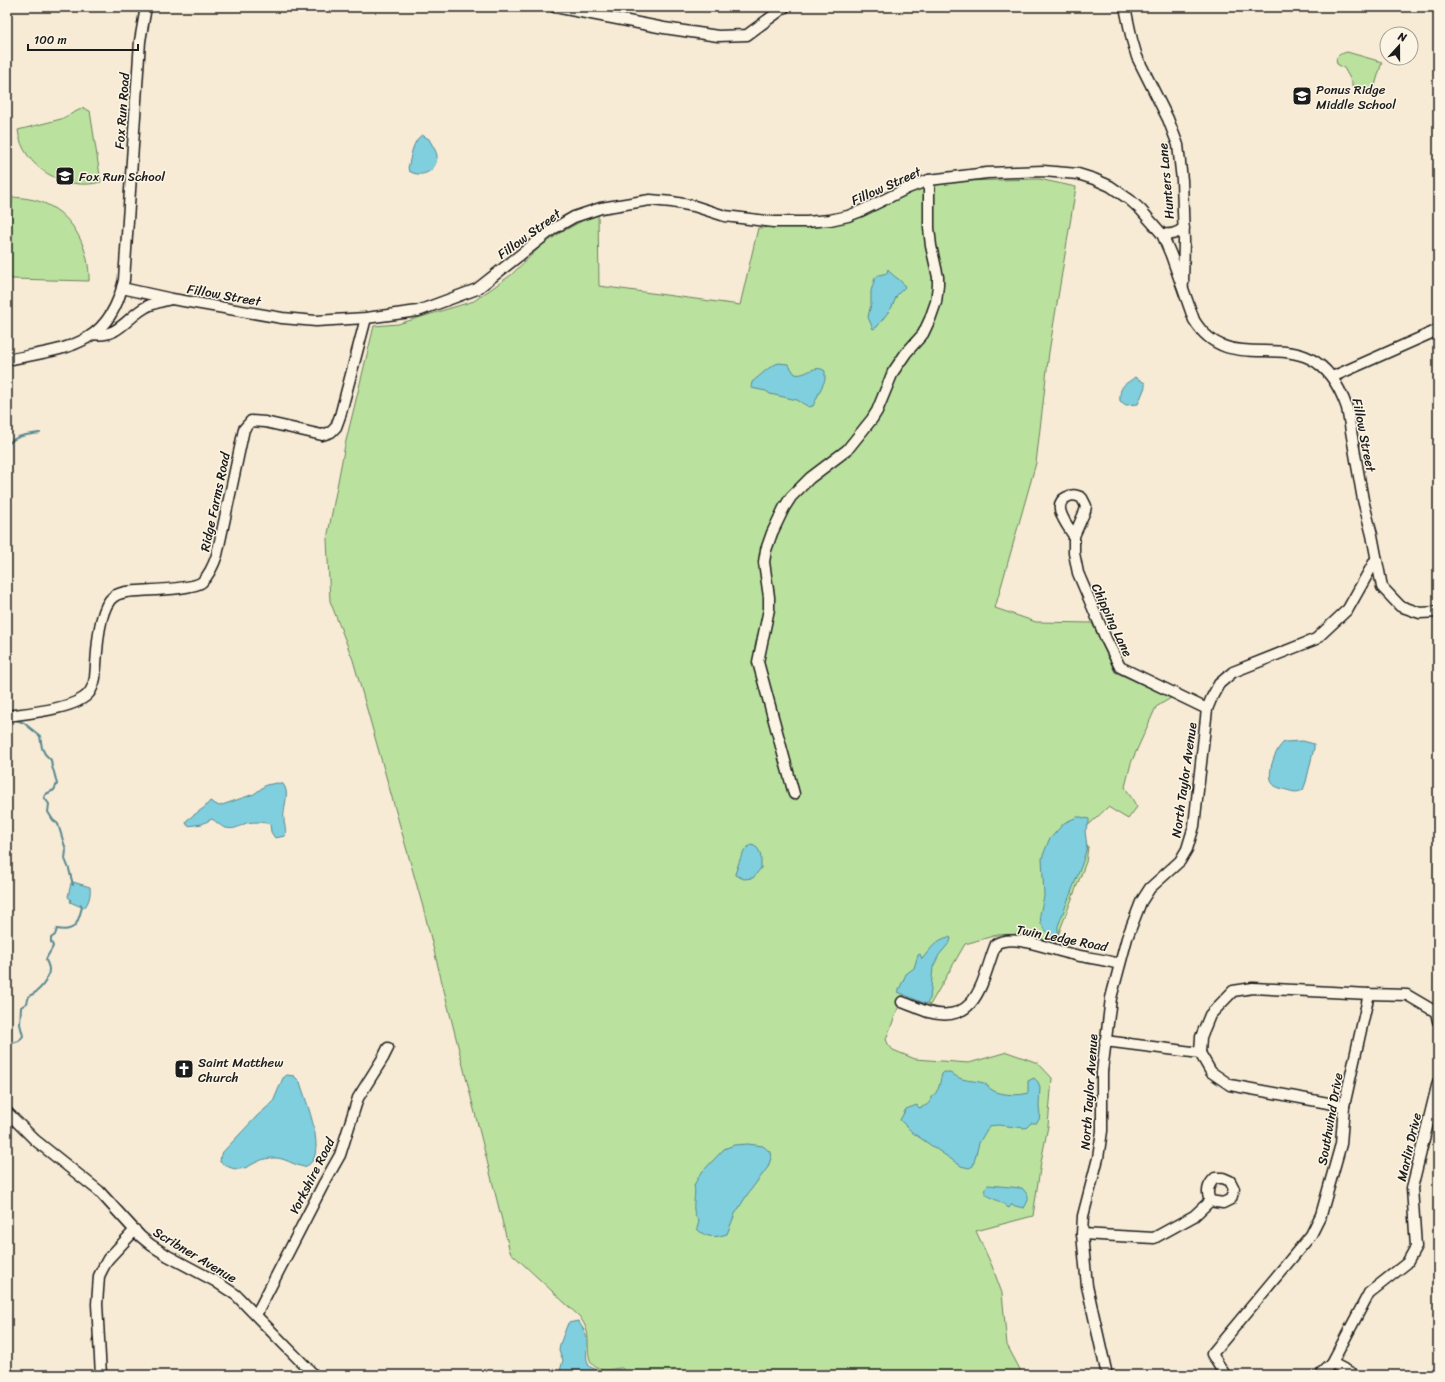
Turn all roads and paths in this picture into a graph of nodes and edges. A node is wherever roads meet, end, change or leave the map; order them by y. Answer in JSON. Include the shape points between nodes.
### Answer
{"nodes":[{"id":1,"x":146,"y":7,"type":"edge"},
{"id":2,"x":555,"y":7,"type":"edge"},
{"id":3,"x":784,"y":7,"type":"edge"},
{"id":4,"x":1125,"y":7,"type":"edge"},
{"id":5,"x":929,"y":180,"type":"junction"},
{"id":6,"x":1184,"y":228,"type":"junction"},
{"id":7,"x":1162,"y":234,"type":"junction"},
{"id":8,"x":122,"y":288,"type":"junction"},
{"id":9,"x":1183,"y":291,"type":"junction"},
{"id":10,"x":172,"y":299,"type":"junction"},
{"id":11,"x":114,"y":311,"type":"junction"},
{"id":12,"x":133,"y":317,"type":"junction"},
{"id":13,"x":366,"y":318,"type":"junction"},
{"id":14,"x":1438,"y":330,"type":"edge"},
{"id":15,"x":94,"y":334,"type":"junction"},
{"id":16,"x":7,"y":360,"type":"edge"},
{"id":17,"x":1332,"y":377,"type":"junction"},
{"id":18,"x":1074,"y":536,"type":"dead end"},
{"id":19,"x":1376,"y":559,"type":"junction"},
{"id":20,"x":1438,"y":612,"type":"edge"},
{"id":21,"x":1207,"y":709,"type":"junction"},
{"id":22,"x":7,"y":716,"type":"edge"},
{"id":23,"x":794,"y":794,"type":"dead end"},
{"id":24,"x":1119,"y":964,"type":"junction"},
{"id":25,"x":1369,"y":994,"type":"junction"},
{"id":26,"x":902,"y":1002,"type":"dead end"},
{"id":27,"x":1438,"y":1021,"type":"edge"},
{"id":28,"x":1105,"y":1041,"type":"junction"},
{"id":29,"x":388,"y":1048,"type":"dead end"},
{"id":30,"x":1200,"y":1053,"type":"junction"},
{"id":31,"x":1438,"y":1082,"type":"edge"},
{"id":32,"x":1344,"y":1106,"type":"junction"},
{"id":33,"x":7,"y":1112,"type":"edge"},
{"id":34,"x":1210,"y":1201,"type":"dead end"},
{"id":35,"x":135,"y":1230,"type":"junction"},
{"id":36,"x":1082,"y":1234,"type":"junction"},
{"id":37,"x":256,"y":1315,"type":"junction"},
{"id":38,"x":1332,"y":1363,"type":"junction"},
{"id":39,"x":101,"y":1375,"type":"edge"},
{"id":40,"x":314,"y":1375,"type":"edge"},
{"id":41,"x":1107,"y":1375,"type":"edge"},
{"id":42,"x":1225,"y":1375,"type":"edge"},
{"id":43,"x":1319,"y":1375,"type":"edge"},
{"id":44,"x":1355,"y":1375,"type":"edge"}],
"edges":[{"from":1,"to":8,"type":"street","name":"Fox Run Road","via":[[140,41]]},
{"from":2,"to":3,"type":"street","via":[[718,36],[747,35]]},
{"from":4,"to":6,"type":"street","name":"Hunters Lane","via":[[1136,53],[1178,145]]},
{"from":5,"to":7,"type":"street","name":"Fillow Street","via":[[1018,171],[1078,174],[1110,186],[1122,194],[1141,210]]},
{"from":5,"to":13,"type":"street","name":"Fillow Street","via":[[861,211],[830,220],[760,220],[725,216],[694,206],[650,200],[600,208],[574,217],[554,228],[477,289],[418,311]]},
{"from":5,"to":23,"type":"street","via":[[929,228],[938,277],[938,294],[930,319],[923,334],[893,372],[872,420],[847,450],[810,478],[791,497],[766,550],[764,562],[769,602],[758,662]]},
{"from":6,"to":7,"type":"street","via":[[1177,234]]},
{"from":6,"to":9,"type":"street","name":"Hunters Lane"},
{"from":7,"to":9,"type":"street","name":"Fillow Street"},
{"from":8,"to":10,"type":"street","name":"Fillow Street"},
{"from":8,"to":11,"type":"street","name":"Fillow Street"},
{"from":9,"to":17,"type":"street","name":"Fillow Street","via":[[1198,328],[1217,344],[1239,351],[1282,351],[1300,354],[1317,362]]},
{"from":10,"to":12,"type":"street","name":"Fillow Street","via":[[146,307]]},
{"from":10,"to":13,"type":"street","name":"Fillow Street","via":[[312,321]]},
{"from":11,"to":12,"type":"street"},
{"from":11,"to":15,"type":"street","name":"Fillow Street"},
{"from":12,"to":15,"type":"street","name":"Fillow Street","via":[[111,334]]},
{"from":13,"to":22,"type":"street","name":"Ridge Farms Road","via":[[340,416],[331,432],[322,435],[251,421],[244,429],[217,555],[202,582],[189,587],[117,594],[110,599],[101,617],[95,678],[88,694],[82,699],[51,710]]},
{"from":14,"to":17,"type":"street"},
{"from":15,"to":16,"type":"street","name":"Fillow Street","via":[[77,344]]},
{"from":17,"to":19,"type":"street","name":"Fillow Street","via":[[1343,395],[1347,408]]},
{"from":18,"to":21,"type":"street","name":"Chipping Lane","via":[[1075,558],[1081,583],[1120,667]]},
{"from":19,"to":20,"type":"street","name":"Fillow Street","via":[[1382,587],[1400,606],[1420,613]]},
{"from":19,"to":21,"type":"street","name":"North Taylor Avenue","via":[[1348,609],[1316,639],[1233,672],[1219,684]]},
{"from":21,"to":24,"type":"street","name":"North Taylor Avenue","via":[[1190,842],[1180,861],[1145,894],[1133,920]]},
{"from":24,"to":26,"type":"street","name":"Twin Ledge Road","via":[[1068,954],[1038,944],[1004,940],[996,944],[980,989],[971,1003],[961,1011],[935,1013]]},
{"from":24,"to":28,"type":"street","name":"North Taylor Avenue"},
{"from":25,"to":27,"type":"street","via":[[1406,995],[1436,1012]]},
{"from":25,"to":30,"type":"street","via":[[1253,988],[1232,991],[1210,1016],[1201,1037]]},
{"from":25,"to":32,"type":"street","name":"Southwind Drive"},
{"from":28,"to":30,"type":"street"},
{"from":28,"to":36,"type":"street","name":"North Taylor Avenue","via":[[1102,1131],[1098,1158],[1082,1216]]},
{"from":29,"to":37,"type":"street","name":"Yorkshire Road","via":[[358,1098],[340,1155]]},
{"from":30,"to":32,"type":"street","via":[[1211,1072],[1230,1085]]},
{"from":31,"to":38,"type":"street","name":"Marlin Drive","via":[[1412,1188],[1416,1247],[1407,1263],[1369,1293]]},
{"from":32,"to":42,"type":"street","name":"Southwind Drive","via":[[1341,1144],[1321,1215],[1311,1236],[1212,1354]]},
{"from":33,"to":35,"type":"street","name":"Scribner Avenue","via":[[35,1140],[99,1191]]},
{"from":34,"to":36,"type":"street","via":[[1194,1216],[1154,1238]]},
{"from":35,"to":37,"type":"street","name":"Scribner Avenue","via":[[157,1250],[236,1295]]},
{"from":35,"to":39,"type":"street","via":[[108,1259],[100,1276],[97,1304]]},
{"from":36,"to":41,"type":"street","name":"North Taylor Avenue","via":[[1088,1286]]},
{"from":37,"to":40,"type":"street","name":"Scribner Avenue"},
{"from":38,"to":43,"type":"street","name":"Marlin Drive"},
{"from":38,"to":44,"type":"street"}]}
